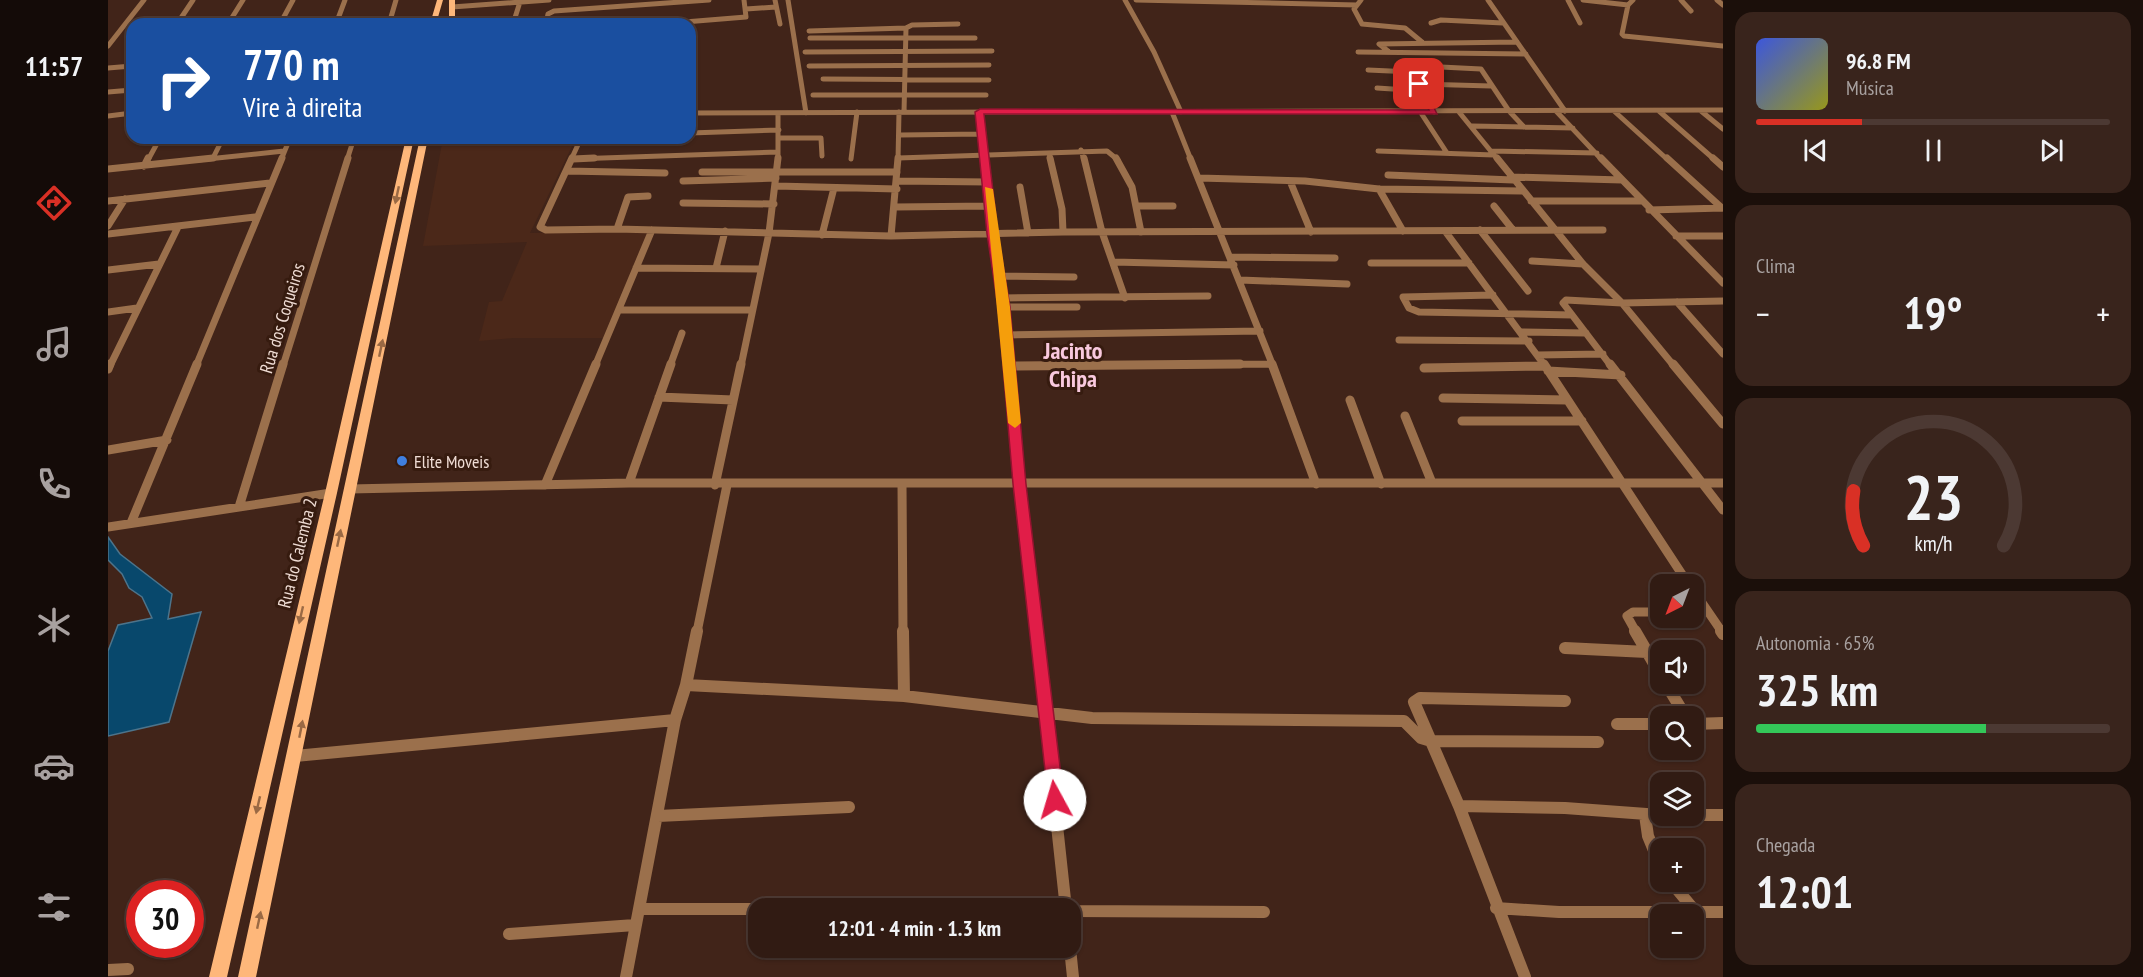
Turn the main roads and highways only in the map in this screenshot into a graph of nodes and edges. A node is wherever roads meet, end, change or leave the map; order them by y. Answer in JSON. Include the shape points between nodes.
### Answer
{"nodes":[{"id":1,"x":440,"y":0,"type":"edge"},
{"id":2,"x":435,"y":18,"type":"edge"},
{"id":3,"x":409,"y":144,"type":"edge"},
{"id":4,"x":423,"y":144,"type":"edge"},
{"id":5,"x":218,"y":977,"type":"edge"},
{"id":6,"x":247,"y":977,"type":"edge"}],
"edges":[{"from":1,"to":2,"type":"main road"},
{"from":3,"to":5,"type":"main road","name":"Rua do Calemba 2","one_way":true},
{"from":6,"to":4,"type":"main road","name":"Rua do Calemba 2","one_way":true}]}
